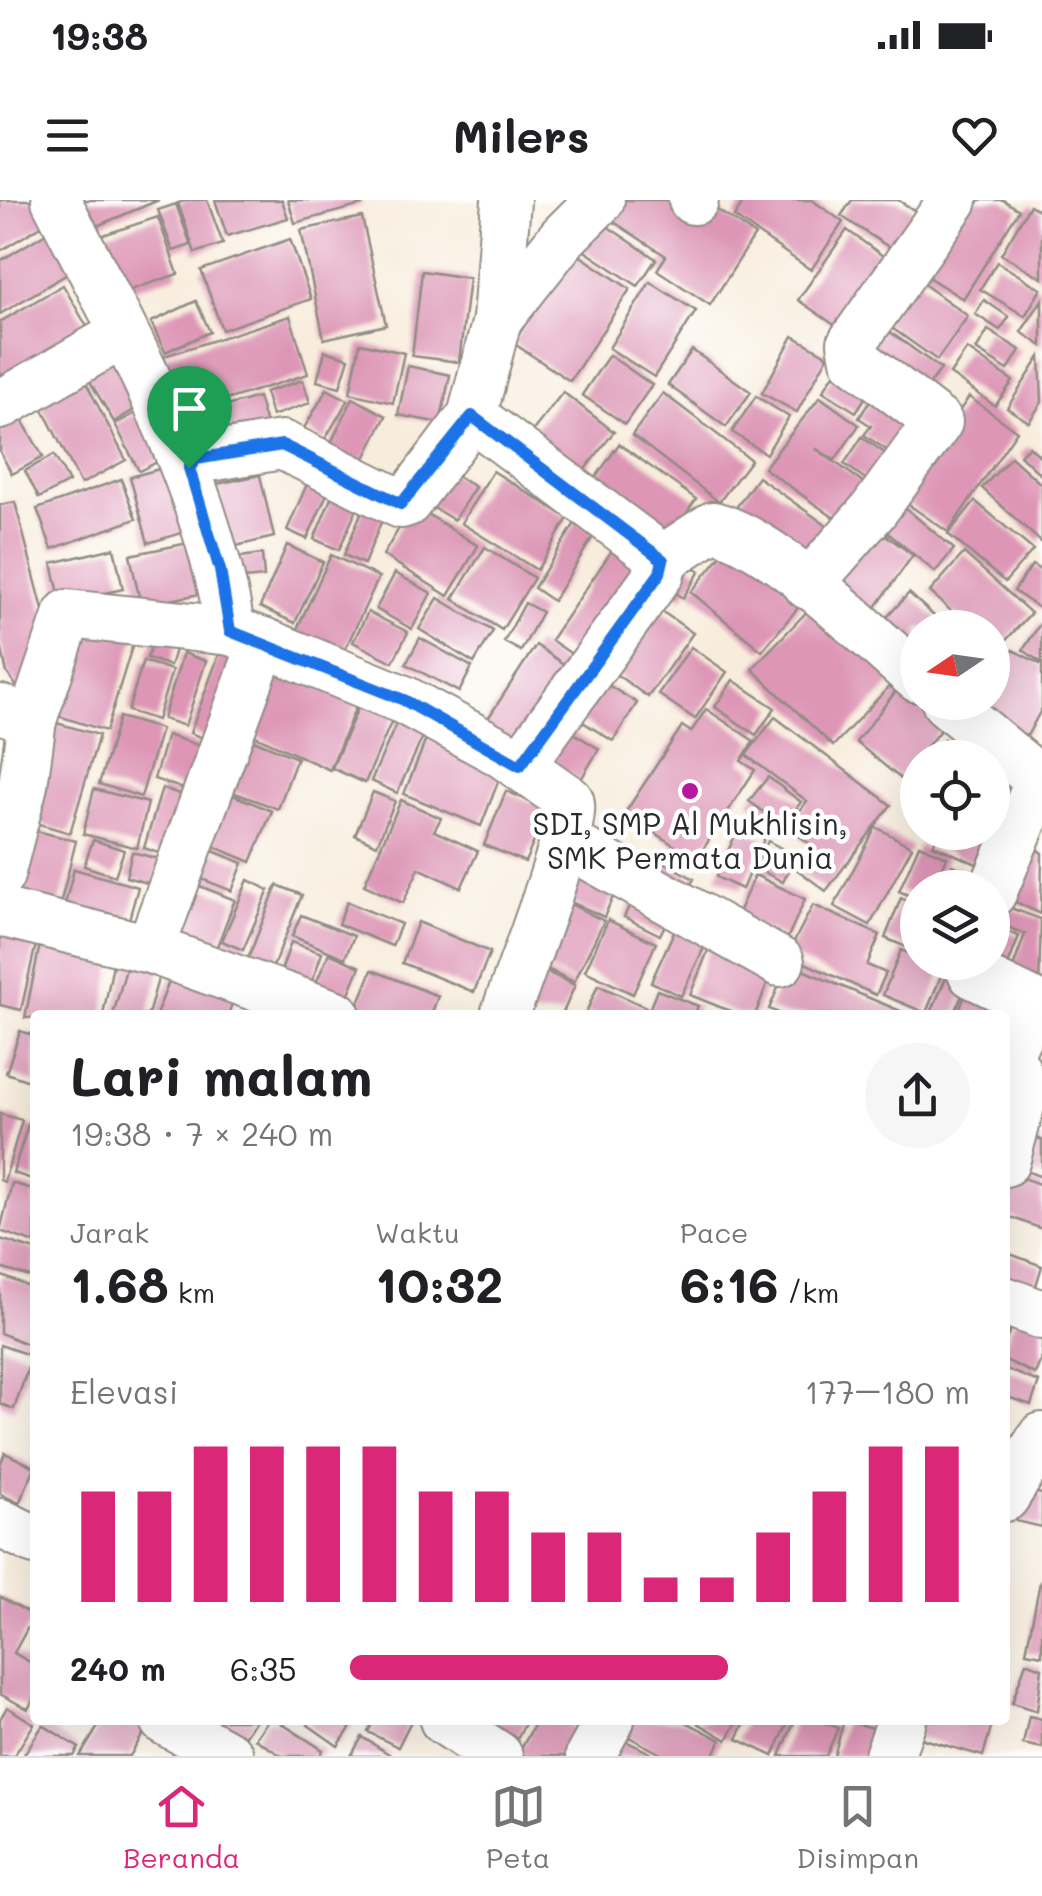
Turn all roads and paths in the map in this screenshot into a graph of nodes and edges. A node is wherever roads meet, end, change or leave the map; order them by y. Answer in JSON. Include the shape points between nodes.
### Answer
{"nodes":[{"id":1,"x":56,"y":200,"type":"edge"},
{"id":2,"x":506,"y":200,"type":"edge"},
{"id":3,"x":600,"y":200,"type":"edge"},
{"id":4,"x":954,"y":200,"type":"edge"},
{"id":5,"x":496,"y":320,"type":"junction"},
{"id":6,"x":124,"y":334,"type":"junction"},
{"id":7,"x":0,"y":405,"type":"edge"},
{"id":8,"x":472,"y":416,"type":"junction"},
{"id":9,"x":189,"y":468,"type":"junction"},
{"id":10,"x":663,"y":560,"type":"junction"},
{"id":11,"x":808,"y":585,"type":"junction"},
{"id":12,"x":247,"y":637,"type":"junction"},
{"id":13,"x":900,"y":663,"type":"edge"},
{"id":14,"x":16,"y":715,"type":"edge"},
{"id":15,"x":967,"y":720,"type":"edge"},
{"id":16,"x":520,"y":766,"type":"junction"},
{"id":17,"x":1041,"y":782,"type":"edge"},
{"id":18,"x":567,"y":843,"type":"junction"},
{"id":19,"x":1002,"y":870,"type":"edge"},
{"id":20,"x":0,"y":875,"type":"edge"},
{"id":21,"x":0,"y":912,"type":"edge"},
{"id":22,"x":150,"y":949,"type":"junction"},
{"id":23,"x":780,"y":962,"type":"dead end"},
{"id":24,"x":985,"y":980,"type":"edge"},
{"id":25,"x":322,"y":1010,"type":"edge"},
{"id":26,"x":507,"y":1010,"type":"edge"},
{"id":27,"x":1010,"y":1051,"type":"edge"},
{"id":28,"x":1010,"y":1059,"type":"edge"},
{"id":29,"x":1010,"y":1143,"type":"edge"},
{"id":30,"x":1010,"y":1303,"type":"edge"},
{"id":31,"x":1042,"y":1315,"type":"edge"},
{"id":32,"x":1042,"y":1437,"type":"edge"},
{"id":33,"x":1010,"y":1489,"type":"edge"},
{"id":34,"x":0,"y":1523,"type":"edge"},
{"id":35,"x":30,"y":1538,"type":"edge"},
{"id":36,"x":173,"y":1725,"type":"edge"},
{"id":37,"x":452,"y":1725,"type":"edge"},
{"id":38,"x":607,"y":1725,"type":"edge"},
{"id":39,"x":900,"y":1725,"type":"edge"},
{"id":40,"x":229,"y":1756,"type":"edge"},
{"id":41,"x":498,"y":1756,"type":"edge"},
{"id":42,"x":590,"y":1756,"type":"edge"},
{"id":43,"x":890,"y":1756,"type":"edge"}],
"edges":[{"from":1,"to":6,"type":"street"},
{"from":2,"to":5,"type":"street"},
{"from":3,"to":5,"type":"street"},
{"from":4,"to":11,"type":"street","via":[[852,343],[855,359],[938,422]]},
{"from":5,"to":8,"type":"street"},
{"from":6,"to":7,"type":"street"},
{"from":6,"to":9,"type":"street"},
{"from":8,"to":9,"type":"street","via":[[401,504],[282,445],[196,459]]},
{"from":8,"to":10,"type":"street"},
{"from":9,"to":12,"type":"street"},
{"from":10,"to":11,"type":"street","via":[[713,526],[736,532]]},
{"from":10,"to":16,"type":"street"},
{"from":11,"to":13,"type":"street"},
{"from":12,"to":14,"type":"street","via":[[68,614]]},
{"from":12,"to":16,"type":"street","via":[[404,700]]},
{"from":12,"to":22,"type":"street"},
{"from":14,"to":20,"type":"street","via":[[22,786]]},
{"from":15,"to":17,"type":"street"},
{"from":16,"to":18,"type":"street","via":[[572,804]]},
{"from":17,"to":19,"type":"street"},
{"from":18,"to":23,"type":"street"},
{"from":18,"to":26,"type":"street"},
{"from":21,"to":22,"type":"street"},
{"from":22,"to":25,"type":"street"},
{"from":24,"to":27,"type":"street","via":[[1033,1002]]},
{"from":28,"to":29,"type":"street","via":[[1025,1087]]},
{"from":30,"to":31,"type":"street"},
{"from":32,"to":33,"type":"street"},
{"from":34,"to":35,"type":"street"},
{"from":36,"to":40,"type":"street"},
{"from":37,"to":41,"type":"street"},
{"from":38,"to":42,"type":"street"},
{"from":39,"to":43,"type":"street"}]}
